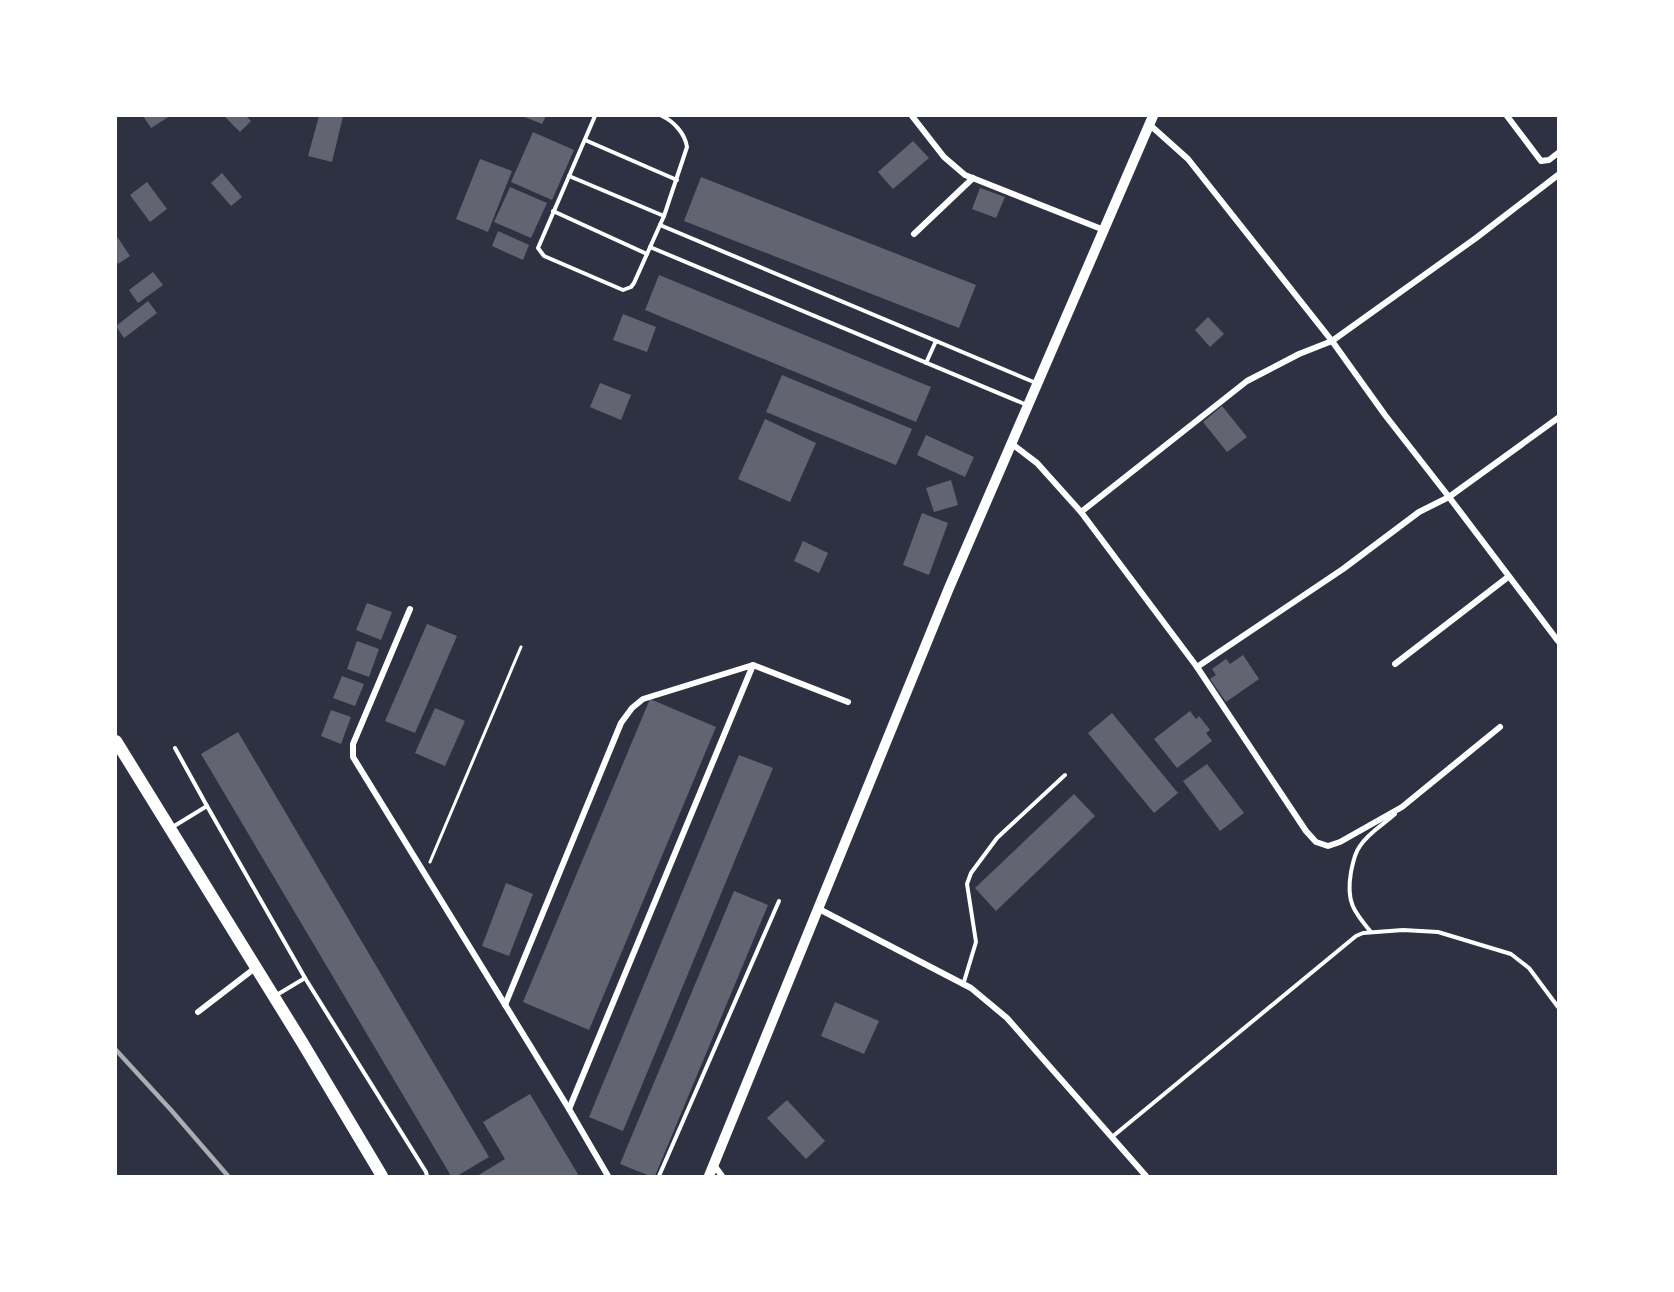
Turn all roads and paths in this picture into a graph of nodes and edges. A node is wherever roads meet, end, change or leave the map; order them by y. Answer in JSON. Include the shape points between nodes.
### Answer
{"nodes":[{"id":1,"x":595,"y":116,"type":"edge"},
{"id":2,"x":662,"y":116,"type":"edge"},
{"id":3,"x":912,"y":116,"type":"edge"},
{"id":4,"x":1507,"y":116,"type":"edge"},
{"id":5,"x":1151,"y":120,"type":"edge"},
{"id":6,"x":585,"y":140,"type":"junction"},
{"id":7,"x":1558,"y":153,"type":"edge"},
{"id":8,"x":1558,"y":175,"type":"edge"},
{"id":9,"x":569,"y":176,"type":"junction"},
{"id":10,"x":973,"y":178,"type":"junction"},
{"id":11,"x":676,"y":180,"type":"junction"},
{"id":12,"x":553,"y":211,"type":"junction"},
{"id":13,"x":664,"y":216,"type":"junction"},
{"id":14,"x":660,"y":225,"type":"junction"},
{"id":15,"x":1104,"y":230,"type":"junction"},
{"id":16,"x":914,"y":234,"type":"dead end"},
{"id":17,"x":650,"y":247,"type":"junction"},
{"id":18,"x":647,"y":254,"type":"junction"},
{"id":19,"x":936,"y":341,"type":"junction"},
{"id":20,"x":1332,"y":341,"type":"junction"},
{"id":21,"x":926,"y":363,"type":"junction"},
{"id":22,"x":1037,"y":383,"type":"junction"},
{"id":23,"x":1028,"y":406,"type":"junction"},
{"id":24,"x":1558,"y":418,"type":"edge"},
{"id":25,"x":1012,"y":444,"type":"junction"},
{"id":26,"x":1449,"y":497,"type":"junction"},
{"id":27,"x":1081,"y":512,"type":"junction"},
{"id":28,"x":1508,"y":577,"type":"junction"},
{"id":29,"x":410,"y":609,"type":"dead end"},
{"id":30,"x":1558,"y":642,"type":"edge"},
{"id":31,"x":521,"y":647,"type":"dead end"},
{"id":32,"x":753,"y":664,"type":"junction"},
{"id":33,"x":1395,"y":664,"type":"dead end"},
{"id":34,"x":1197,"y":667,"type":"junction"},
{"id":35,"x":848,"y":702,"type":"dead end"},
{"id":36,"x":1500,"y":727,"type":"dead end"},
{"id":37,"x":116,"y":741,"type":"edge"},
{"id":38,"x":176,"y":748,"type":"dead end"},
{"id":39,"x":1065,"y":775,"type":"dead end"},
{"id":40,"x":207,"y":806,"type":"junction"},
{"id":41,"x":1402,"y":807,"type":"junction"},
{"id":42,"x":171,"y":829,"type":"junction"},
{"id":43,"x":425,"y":875,"type":"junction"},
{"id":44,"x":779,"y":901,"type":"dead end"},
{"id":45,"x":819,"y":909,"type":"junction"},
{"id":46,"x":1371,"y":932,"type":"junction"},
{"id":47,"x":256,"y":967,"type":"junction"},
{"id":48,"x":305,"y":978,"type":"junction"},
{"id":49,"x":963,"y":985,"type":"junction"},
{"id":50,"x":274,"y":996,"type":"junction"},
{"id":51,"x":506,"y":1005,"type":"junction"},
{"id":52,"x":1558,"y":1007,"type":"edge"},
{"id":53,"x":198,"y":1012,"type":"dead end"},
{"id":54,"x":569,"y":1109,"type":"junction"},
{"id":55,"x":1111,"y":1137,"type":"junction"},
{"id":56,"x":714,"y":1166,"type":"junction"},
{"id":57,"x":382,"y":1176,"type":"edge"},
{"id":58,"x":427,"y":1176,"type":"edge"},
{"id":59,"x":608,"y":1176,"type":"edge"},
{"id":60,"x":659,"y":1176,"type":"edge"},
{"id":61,"x":709,"y":1176,"type":"edge"},
{"id":62,"x":722,"y":1176,"type":"edge"},
{"id":63,"x":1146,"y":1176,"type":"edge"}],
"edges":[{"from":1,"to":6,"type":"lane"},
{"from":2,"to":11,"type":"lane","via":[[672,122],[686,141]]},
{"from":3,"to":10,"type":"street","via":[[944,157]]},
{"from":4,"to":7,"type":"street","via":[[1540,161]]},
{"from":5,"to":15,"type":"main road"},
{"from":5,"to":20,"type":"street","via":[[1188,159]]},
{"from":6,"to":9,"type":"lane"},
{"from":6,"to":11,"type":"lane"},
{"from":8,"to":20,"type":"street"},
{"from":9,"to":12,"type":"lane"},
{"from":9,"to":13,"type":"lane"},
{"from":10,"to":15,"type":"street"},
{"from":10,"to":16,"type":"street"},
{"from":11,"to":13,"type":"lane"},
{"from":12,"to":18,"type":"lane"},
{"from":12,"to":18,"type":"lane","via":[[538,248],[544,256],[623,290],[631,287]]},
{"from":13,"to":14,"type":"lane"},
{"from":14,"to":17,"type":"lane"},
{"from":14,"to":19,"type":"lane"},
{"from":15,"to":22,"type":"main road"},
{"from":17,"to":18,"type":"lane"},
{"from":17,"to":21,"type":"lane"},
{"from":19,"to":21,"type":"lane"},
{"from":19,"to":22,"type":"lane"},
{"from":20,"to":26,"type":"street"},
{"from":20,"to":27,"type":"street","via":[[1247,381]]},
{"from":21,"to":23,"type":"lane"},
{"from":22,"to":23,"type":"main road"},
{"from":23,"to":25,"type":"main road"},
{"from":24,"to":26,"type":"street"},
{"from":25,"to":27,"type":"street","via":[[1037,463]]},
{"from":25,"to":45,"type":"main road"},
{"from":26,"to":28,"type":"street"},
{"from":26,"to":34,"type":"street","via":[[1419,512],[1343,569]]},
{"from":27,"to":34,"type":"street"},
{"from":28,"to":30,"type":"street"},
{"from":28,"to":33,"type":"street"},
{"from":29,"to":43,"type":"street","via":[[352,744],[353,757]]},
{"from":31,"to":43,"type":"path"},
{"from":32,"to":35,"type":"street"},
{"from":32,"to":51,"type":"street","via":[[643,699],[621,723]]},
{"from":32,"to":54,"type":"street"},
{"from":34,"to":41,"type":"street","via":[[1316,842],[1328,846],[1340,842]]},
{"from":36,"to":41,"type":"street"},
{"from":37,"to":42,"type":"highway"},
{"from":38,"to":40,"type":"lane"},
{"from":39,"to":49,"type":"lane","via":[[997,838],[971,873],[968,884],[976,942]]},
{"from":40,"to":42,"type":"lane"},
{"from":40,"to":48,"type":"lane"},
{"from":41,"to":46,"type":"lane","via":[[1361,843],[1355,855],[1348,889],[1350,902]]},
{"from":42,"to":47,"type":"highway"},
{"from":43,"to":51,"type":"street"},
{"from":44,"to":60,"type":"lane"},
{"from":45,"to":49,"type":"street"},
{"from":45,"to":56,"type":"main road"},
{"from":46,"to":52,"type":"lane","via":[[1438,933],[1511,954],[1529,968]]},
{"from":46,"to":55,"type":"lane","via":[[1356,936]]},
{"from":47,"to":50,"type":"highway"},
{"from":47,"to":53,"type":"street"},
{"from":48,"to":50,"type":"lane"},
{"from":48,"to":58,"type":"lane"},
{"from":49,"to":55,"type":"street","via":[[1006,1018]]},
{"from":50,"to":57,"type":"highway"},
{"from":51,"to":54,"type":"street"},
{"from":54,"to":59,"type":"street"},
{"from":55,"to":63,"type":"street"},
{"from":56,"to":61,"type":"main road"},
{"from":56,"to":62,"type":"street"}]}
